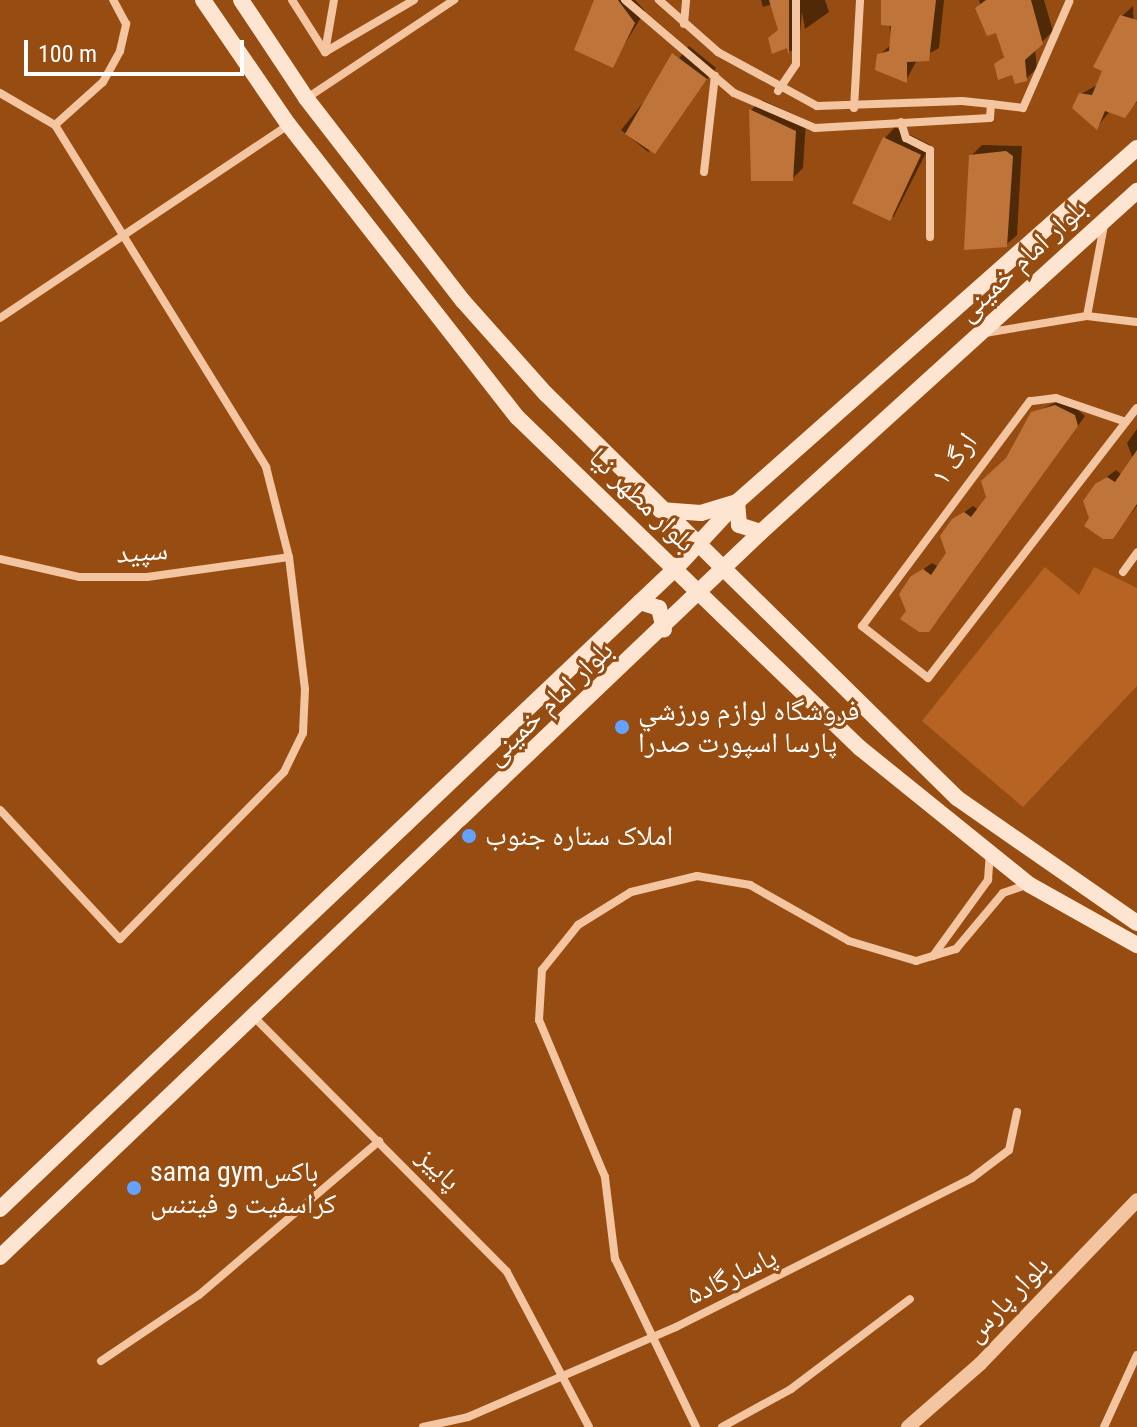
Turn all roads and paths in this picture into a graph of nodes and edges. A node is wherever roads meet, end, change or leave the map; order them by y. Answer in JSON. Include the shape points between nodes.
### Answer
{"nodes":[{"id":1,"x":113,"y":0,"type":"edge"},
{"id":2,"x":203,"y":0,"type":"edge"},
{"id":3,"x":241,"y":0,"type":"edge"},
{"id":4,"x":292,"y":0,"type":"edge"},
{"id":5,"x":334,"y":0,"type":"edge"},
{"id":6,"x":414,"y":0,"type":"edge"},
{"id":7,"x":454,"y":0,"type":"edge"},
{"id":8,"x":625,"y":0,"type":"edge"},
{"id":9,"x":659,"y":0,"type":"edge"},
{"id":10,"x":686,"y":0,"type":"edge"},
{"id":11,"x":796,"y":0,"type":"edge"},
{"id":12,"x":860,"y":0,"type":"edge"},
{"id":13,"x":1069,"y":2,"type":"edge"},
{"id":14,"x":684,"y":24,"type":"junction"},
{"id":15,"x":325,"y":52,"type":"junction"},
{"id":16,"x":715,"y":76,"type":"junction"},
{"id":17,"x":778,"y":91,"type":"junction"},
{"id":18,"x":0,"y":93,"type":"edge"},
{"id":19,"x":306,"y":98,"type":"junction"},
{"id":20,"x":991,"y":104,"type":"junction"},
{"id":21,"x":854,"y":108,"type":"junction"},
{"id":22,"x":901,"y":122,"type":"junction"},
{"id":23,"x":288,"y":124,"type":"junction"},
{"id":24,"x":55,"y":125,"type":"junction"},
{"id":25,"x":1137,"y":148,"type":"edge"},
{"id":26,"x":704,"y":172,"type":"dead end"},
{"id":27,"x":1137,"y":191,"type":"edge"},
{"id":28,"x":1105,"y":219,"type":"junction"},
{"id":29,"x":126,"y":234,"type":"junction"},
{"id":30,"x":930,"y":237,"type":"dead end"},
{"id":31,"x":1087,"y":316,"type":"junction"},
{"id":32,"x":0,"y":318,"type":"edge"},
{"id":33,"x":1137,"y":322,"type":"edge"},
{"id":34,"x":981,"y":334,"type":"junction"},
{"id":35,"x":1137,"y":408,"type":"edge"},
{"id":36,"x":1123,"y":421,"type":"junction"},
{"id":37,"x":737,"y":502,"type":"junction"},
{"id":38,"x":660,"y":510,"type":"junction"},
{"id":39,"x":761,"y":532,"type":"junction"},
{"id":40,"x":696,"y":546,"type":"junction"},
{"id":41,"x":1137,"y":553,"type":"edge"},
{"id":42,"x":289,"y":557,"type":"junction"},
{"id":43,"x":0,"y":559,"type":"edge"},
{"id":44,"x":675,"y":569,"type":"junction"},
{"id":45,"x":723,"y":571,"type":"junction"},
{"id":46,"x":1123,"y":572,"type":"dead end"},
{"id":47,"x":701,"y":593,"type":"junction"},
{"id":48,"x":640,"y":602,"type":"junction"},
{"id":49,"x":664,"y":629,"type":"junction"},
{"id":50,"x":0,"y":810,"type":"edge"},
{"id":51,"x":1021,"y":846,"type":"junction"},
{"id":52,"x":990,"y":853,"type":"junction"},
{"id":53,"x":1007,"y":869,"type":"junction"},
{"id":54,"x":1030,"y":885,"type":"junction"},
{"id":55,"x":1137,"y":923,"type":"edge"},
{"id":56,"x":1137,"y":945,"type":"edge"},
{"id":57,"x":933,"y":956,"type":"junction"},
{"id":58,"x":256,"y":1019,"type":"junction"},
{"id":59,"x":1017,"y":1112,"type":"dead end"},
{"id":60,"x":379,"y":1141,"type":"junction"},
{"id":61,"x":1137,"y":1200,"type":"edge"},
{"id":62,"x":0,"y":1209,"type":"edge"},
{"id":63,"x":0,"y":1257,"type":"edge"},
{"id":64,"x":910,"y":1299,"type":"dead end"},
{"id":65,"x":651,"y":1337,"type":"junction"},
{"id":66,"x":1137,"y":1355,"type":"edge"},
{"id":67,"x":101,"y":1361,"type":"dead end"},
{"id":68,"x":562,"y":1373,"type":"junction"},
{"id":69,"x":448,"y":1424,"type":"edge"},
{"id":70,"x":911,"y":1426,"type":"edge"},
{"id":71,"x":423,"y":1427,"type":"edge"},
{"id":72,"x":589,"y":1427,"type":"edge"},
{"id":73,"x":696,"y":1427,"type":"edge"},
{"id":74,"x":722,"y":1427,"type":"edge"},
{"id":75,"x":1104,"y":1427,"type":"edge"}],
"edges":[{"from":1,"to":24,"type":"street","via":[[126,24],[120,51],[103,82]]},
{"from":2,"to":23,"type":"main road","name":"بلوار مطهر نیا"},
{"from":3,"to":19,"type":"main road","name":"بلوار مطهر نیا"},
{"from":4,"to":15,"type":"street"},
{"from":5,"to":15,"type":"street"},
{"from":6,"to":15,"type":"street"},
{"from":7,"to":19,"type":"street"},
{"from":8,"to":16,"type":"street"},
{"from":9,"to":14,"type":"street"},
{"from":10,"to":14,"type":"street"},
{"from":11,"to":17,"type":"street","via":[[796,64]]},
{"from":12,"to":21,"type":"street"},
{"from":13,"to":20,"type":"street","via":[[1023,108]]},
{"from":14,"to":17,"type":"street"},
{"from":16,"to":22,"type":"street","via":[[734,93],[815,128]]},
{"from":16,"to":26,"type":"street"},
{"from":17,"to":21,"type":"street","via":[[817,106]]},
{"from":18,"to":24,"type":"street"},
{"from":19,"to":38,"type":"main road","name":"بلوار مطهر نیا","via":[[463,301]]},
{"from":20,"to":21,"type":"street"},
{"from":20,"to":22,"type":"street","via":[[990,118]]},
{"from":22,"to":30,"type":"street","via":[[906,138],[930,150]]},
{"from":23,"to":29,"type":"street"},
{"from":23,"to":44,"type":"main road","name":"بلوار مطهر نیا","via":[[517,417]]},
{"from":24,"to":29,"type":"street"},
{"from":25,"to":37,"type":"main road","name":"بلوار امام خمینی"},
{"from":27,"to":28,"type":"main road","name":"بلوار امام خمینی"},
{"from":28,"to":31,"type":"street"},
{"from":28,"to":34,"type":"main road","name":"بلوار امام خمینی"},
{"from":29,"to":32,"type":"street"},
{"from":29,"to":42,"type":"street","via":[[266,467]]},
{"from":31,"to":33,"type":"street"},
{"from":31,"to":34,"type":"street"},
{"from":34,"to":39,"type":"main road","name":"بلوار امام خمینی"},
{"from":35,"to":36,"type":"street"},
{"from":36,"to":36,"type":"street","name":"ارگ ۱","via":[[1056,398],[1030,401],[862,626],[928,678]]},
{"from":37,"to":38,"type":"main road","via":[[701,513]]},
{"from":37,"to":39,"type":"main road","via":[[739,525]]},
{"from":37,"to":40,"type":"main road","name":"بلوار امام خمینی"},
{"from":38,"to":40,"type":"main road","name":"بلوار مطهر نیا"},
{"from":39,"to":45,"type":"main road","name":"بلوار امام خمینی"},
{"from":40,"to":44,"type":"main road","name":"بلوار امام خمینی"},
{"from":40,"to":45,"type":"main road","name":"بلوار مطهر نیا"},
{"from":41,"to":46,"type":"street"},
{"from":42,"to":43,"type":"street","name":"سپید","via":[[120,577],[80,577]]},
{"from":42,"to":50,"type":"street","via":[[303,733],[284,772],[234,831],[130,933],[120,939]]},
{"from":44,"to":47,"type":"main road","name":"بلوار مطهر نیا"},
{"from":44,"to":48,"type":"main road","name":"بلوار امام خمینی"},
{"from":45,"to":47,"type":"main road","name":"بلوار امام خمینی"},
{"from":45,"to":51,"type":"main road","name":"بلوار مطهر نیا","via":[[879,727]]},
{"from":47,"to":49,"type":"main road","name":"بلوار امام خمینی"},
{"from":47,"to":52,"type":"main road","name":"بلوار مطهر نیا","via":[[860,748]]},
{"from":48,"to":49,"type":"main road","via":[[659,608]]},
{"from":48,"to":62,"type":"main road","name":"بلوار امام خمینی"},
{"from":49,"to":58,"type":"main road","name":"بلوار امام خمینی"},
{"from":51,"to":53,"type":"main road"},
{"from":51,"to":55,"type":"main road","name":"بلوار مطهر نیا"},
{"from":52,"to":53,"type":"main road","name":"بلوار مطهر نیا"},
{"from":52,"to":57,"type":"street","via":[[988,880]]},
{"from":53,"to":54,"type":"main road","name":"بلوار مطهر نیا"},
{"from":54,"to":56,"type":"main road","name":"بلوار مطهر نیا"},
{"from":54,"to":57,"type":"street","via":[[1003,893],[956,949]]},
{"from":57,"to":65,"type":"street","via":[[892,957],[750,885],[697,876],[631,892],[578,925],[542,970],[539,1020],[605,1177],[615,1259]]},
{"from":58,"to":60,"type":"street","name":"پاییز"},
{"from":58,"to":63,"type":"main road","name":"بلوار امام خمینی"},
{"from":59,"to":65,"type":"street","name":"پاسارگاد۵","via":[[1018,1130],[992,1167]]},
{"from":60,"to":67,"type":"street","via":[[199,1295]]},
{"from":60,"to":68,"type":"street","name":"پاییز","via":[[507,1272]]},
{"from":61,"to":70,"type":"street","name":"بلوار پارس"},
{"from":64,"to":74,"type":"street","via":[[791,1389]]},
{"from":65,"to":68,"type":"street","name":"پاسارگاد۵"},
{"from":65,"to":73,"type":"street"},
{"from":66,"to":75,"type":"street"},
{"from":68,"to":69,"type":"street","name":"پاسارگاد۵"},
{"from":68,"to":72,"type":"street","name":"پاییز"},
{"from":69,"to":71,"type":"street","name":"پاسارگاد۵"}]}
